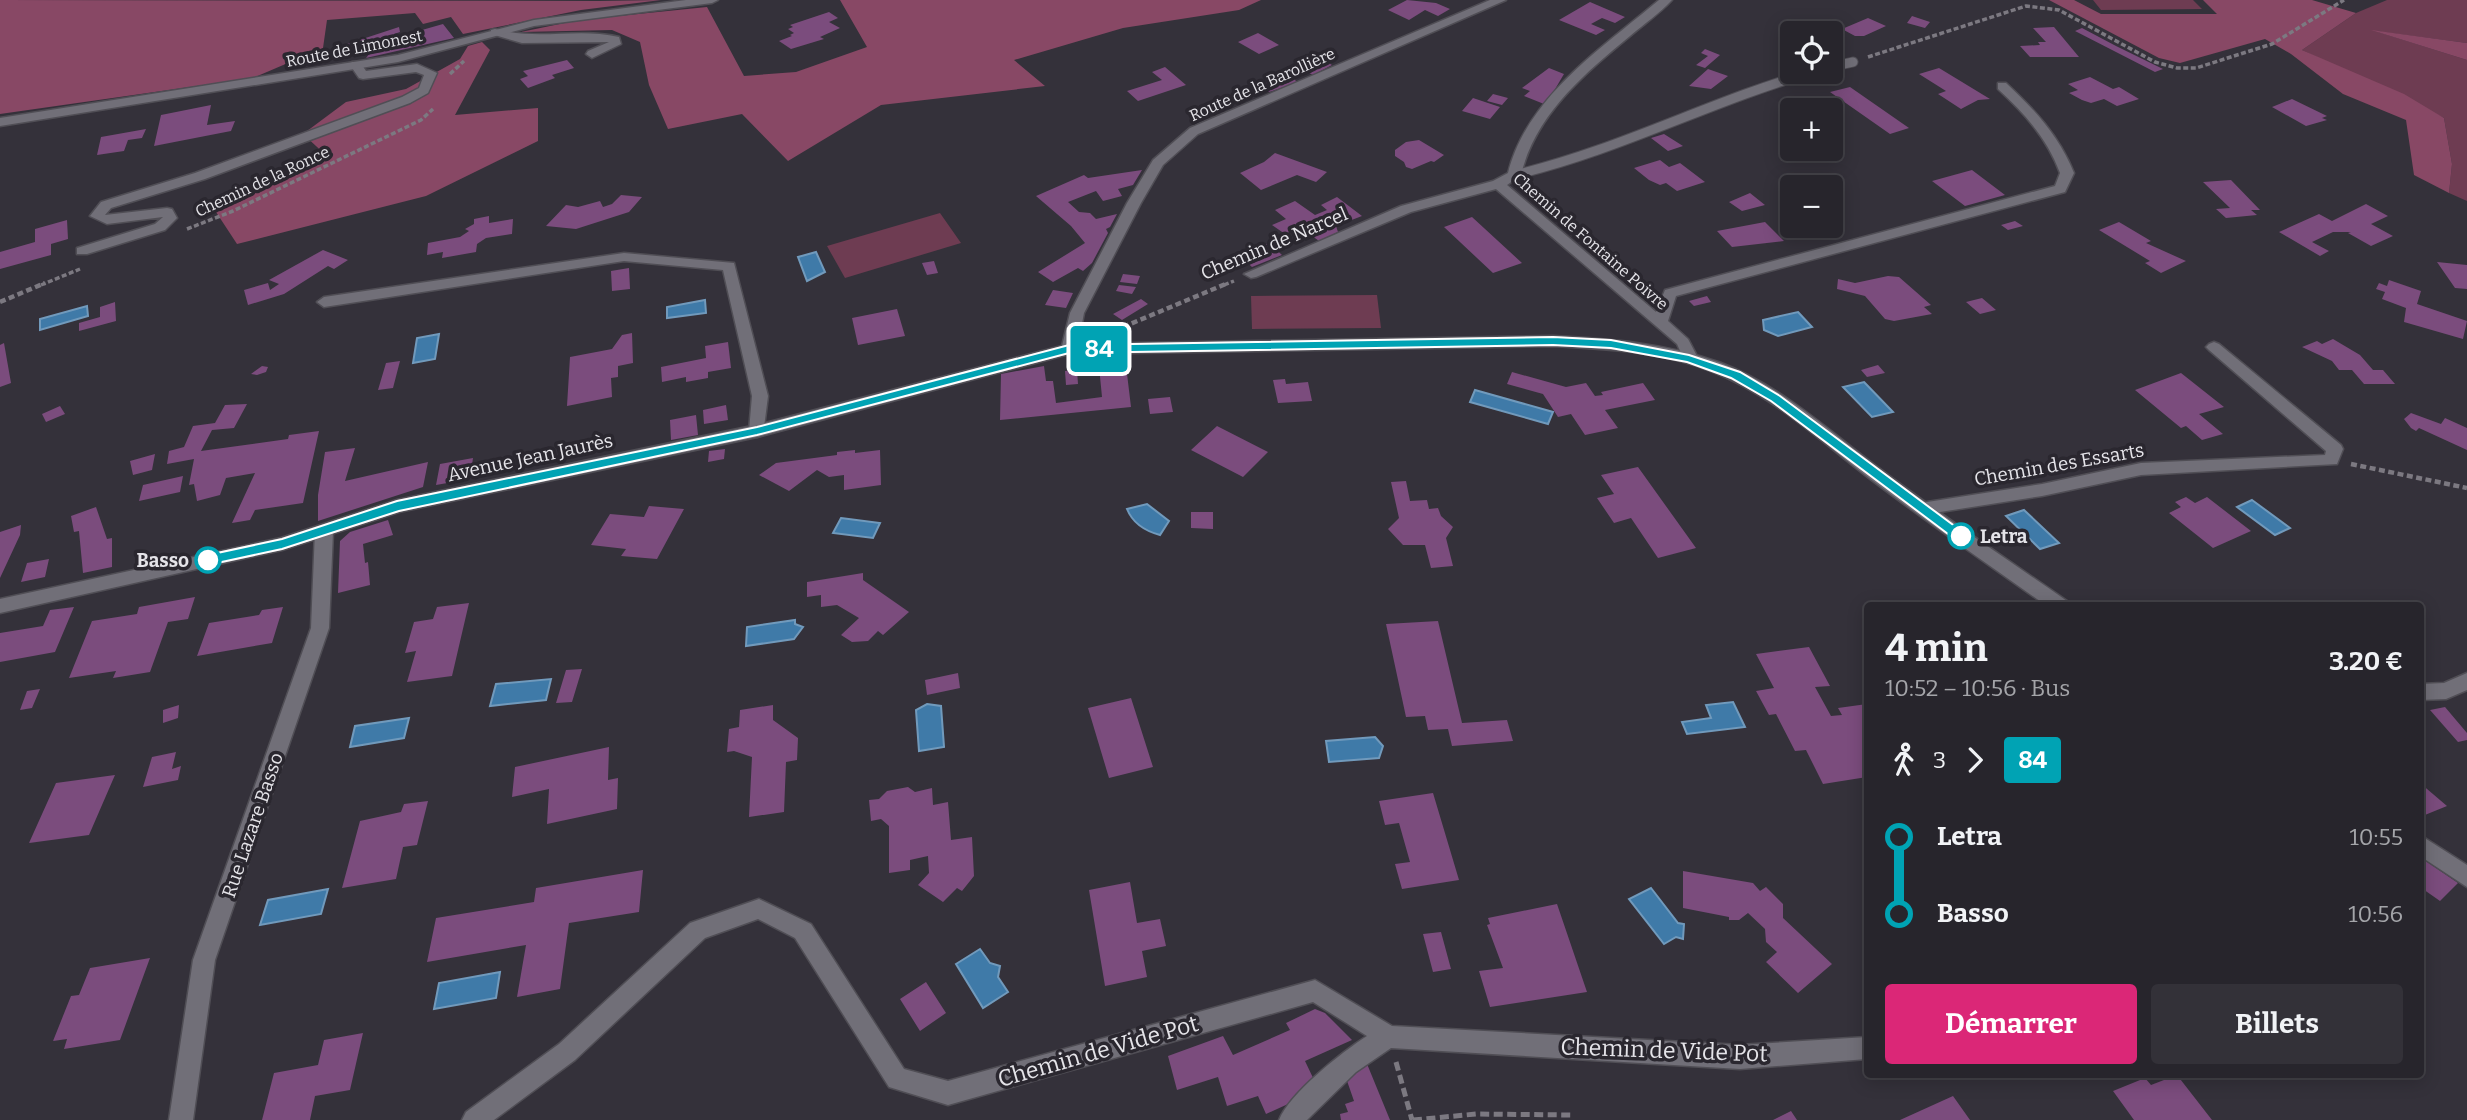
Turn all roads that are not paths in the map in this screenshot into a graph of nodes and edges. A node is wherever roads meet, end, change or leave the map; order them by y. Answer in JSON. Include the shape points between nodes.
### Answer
{"nodes":[{"id":1,"x":712,"y":0,"type":"edge"},
{"id":2,"x":1500,"y":0,"type":"edge"},
{"id":3,"x":1666,"y":0,"type":"edge"},
{"id":4,"x":495,"y":32,"type":"junction"},
{"id":5,"x":592,"y":54,"type":"dead end"},
{"id":6,"x":1853,"y":62,"type":"road end"},
{"id":7,"x":1843,"y":64,"type":"edge"},
{"id":8,"x":356,"y":65,"type":"junction"},
{"id":9,"x":1780,"y":80,"type":"edge"},
{"id":10,"x":2002,"y":86,"type":"dead end"},
{"id":11,"x":0,"y":122,"type":"edge"},
{"id":12,"x":1514,"y":175,"type":"junction"},
{"id":13,"x":1498,"y":184,"type":"junction"},
{"id":14,"x":82,"y":251,"type":"dead end"},
{"id":15,"x":1251,"y":274,"type":"road end"},
{"id":16,"x":324,"y":302,"type":"dead end"},
{"id":17,"x":1660,"y":323,"type":"junction"},
{"id":18,"x":2214,"y":347,"type":"dead end"},
{"id":19,"x":1069,"y":349,"type":"junction"},
{"id":20,"x":1689,"y":359,"type":"junction"},
{"id":21,"x":757,"y":431,"type":"junction"},
{"id":22,"x":1921,"y":509,"type":"junction"},
{"id":23,"x":324,"y":531,"type":"junction"},
{"id":24,"x":2055,"y":602,"type":"edge"},
{"id":25,"x":0,"y":606,"type":"edge"},
{"id":26,"x":2467,"y":681,"type":"edge"},
{"id":27,"x":2424,"y":692,"type":"edge"},
{"id":28,"x":2424,"y":847,"type":"edge"},
{"id":29,"x":2467,"y":877,"type":"edge"},
{"id":30,"x":1389,"y":1037,"type":"junction"},
{"id":31,"x":1864,"y":1048,"type":"edge"},
{"id":32,"x":181,"y":1120,"type":"edge"},
{"id":33,"x":474,"y":1120,"type":"edge"},
{"id":34,"x":1291,"y":1120,"type":"edge"}],
"edges":[{"from":1,"to":4,"type":"street","name":"Route de Limonest","via":[[576,16]]},
{"from":2,"to":19,"type":"street","name":"Route de la Barollière","via":[[1194,131],[1158,163],[1134,203],[1077,313]]},
{"from":3,"to":12,"type":"street","name":"Chemin de Fontaine Poivre","via":[[1583,69],[1528,132],[1515,160]]},
{"from":4,"to":5,"type":"street","via":[[523,39],[594,34],[615,39],[615,44]]},
{"from":4,"to":8,"type":"street","name":"Route de Limonest"},
{"from":6,"to":7,"type":"lane"},
{"from":8,"to":11,"type":"street","name":"Route de Limonest"},
{"from":8,"to":14,"type":"street","via":[[363,75],[417,68],[430,73],[424,90],[406,100],[200,176],[106,205],[97,216],[107,220],[167,212],[170,218],[160,227]]},
{"from":9,"to":12,"type":"lane","via":[[1591,155]]},
{"from":10,"to":17,"type":"street","via":[[2057,146],[2067,173],[2060,189],[1670,293]]},
{"from":12,"to":13,"type":"street","name":"Chemin de Fontaine Poivre"},
{"from":13,"to":15,"type":"street","name":"Chemin de Narcel","via":[[1406,209]]},
{"from":13,"to":17,"type":"street","name":"Chemin de Fontaine Poivre"},
{"from":16,"to":21,"type":"street","via":[[624,257],[729,266],[760,396]]},
{"from":17,"to":20,"type":"street","name":"Chemin de Fontaine Poivre","via":[[1683,342]]},
{"from":18,"to":22,"type":"street","name":"Chemin des Essarts","via":[[2334,449],[2331,460],[2141,469],[2042,491]]},
{"from":19,"to":20,"type":"street","name":"Avenue Jean Jaurès","via":[[1553,341],[1611,344]]},
{"from":19,"to":21,"type":"street","name":"Avenue Jean Jaurès"},
{"from":20,"to":22,"type":"street","name":"Avenue Jean Jaurès","via":[[1735,375],[1775,398]]},
{"from":21,"to":23,"type":"street","name":"Avenue Jean Jaurès","via":[[397,506]]},
{"from":22,"to":24,"type":"street","name":"Avenue Jean Jaurès"},
{"from":23,"to":25,"type":"street","name":"Avenue Jean Jaurès"},
{"from":23,"to":32,"type":"street","name":"Rue Lazare Basso","via":[[320,628],[204,961]]},
{"from":26,"to":27,"type":"street","via":[[2446,691]]},
{"from":28,"to":29,"type":"street"},
{"from":30,"to":31,"type":"street","name":"Chemin de Vide Pot","via":[[1740,1057]]},
{"from":30,"to":33,"type":"street","name":"Chemin de Vide Pot","via":[[1315,991],[948,1093],[897,1079],[803,930],[759,909],[698,930],[567,1052]]},
{"from":30,"to":34,"type":"street","via":[[1338,1069]]}]}
